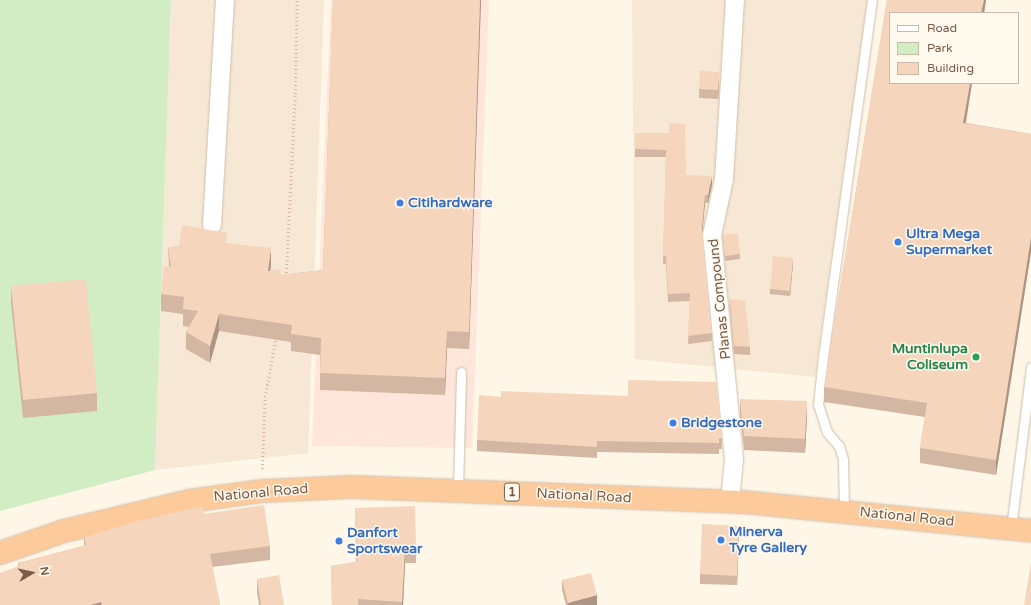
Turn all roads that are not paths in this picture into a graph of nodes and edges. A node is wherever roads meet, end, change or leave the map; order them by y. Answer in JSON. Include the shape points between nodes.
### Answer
{"nodes":[{"id":1,"x":225,"y":0,"type":"edge"},
{"id":2,"x":736,"y":0,"type":"edge"},
{"id":3,"x":872,"y":0,"type":"edge"},
{"id":4,"x":212,"y":225,"type":"dead end"},
{"id":5,"x":1031,"y":367,"type":"edge"},
{"id":6,"x":461,"y":372,"type":"dead end"},
{"id":7,"x":458,"y":490,"type":"junction"},
{"id":8,"x":730,"y":502,"type":"junction"},
{"id":9,"x":844,"y":511,"type":"junction"},
{"id":10,"x":1021,"y":529,"type":"edge"},
{"id":11,"x":0,"y":553,"type":"edge"}],
"edges":[{"from":1,"to":4,"type":"street"},
{"from":2,"to":8,"type":"street","name":"Planas Compound","via":[[724,180],[712,235],[734,459]]},
{"from":3,"to":9,"type":"lane","via":[[818,405],[827,432],[839,446],[843,459]]},
{"from":5,"to":10,"type":"lane"},
{"from":6,"to":7,"type":"lane"},
{"from":7,"to":8,"type":"highway","name":"National Road","number":"1"},
{"from":7,"to":11,"type":"highway","name":"National Road","number":"1","via":[[350,487],[263,491],[189,501],[64,531]]},
{"from":8,"to":9,"type":"highway","name":"National Road","number":"1"},
{"from":9,"to":10,"type":"highway","name":"National Road","number":"1"}]}
